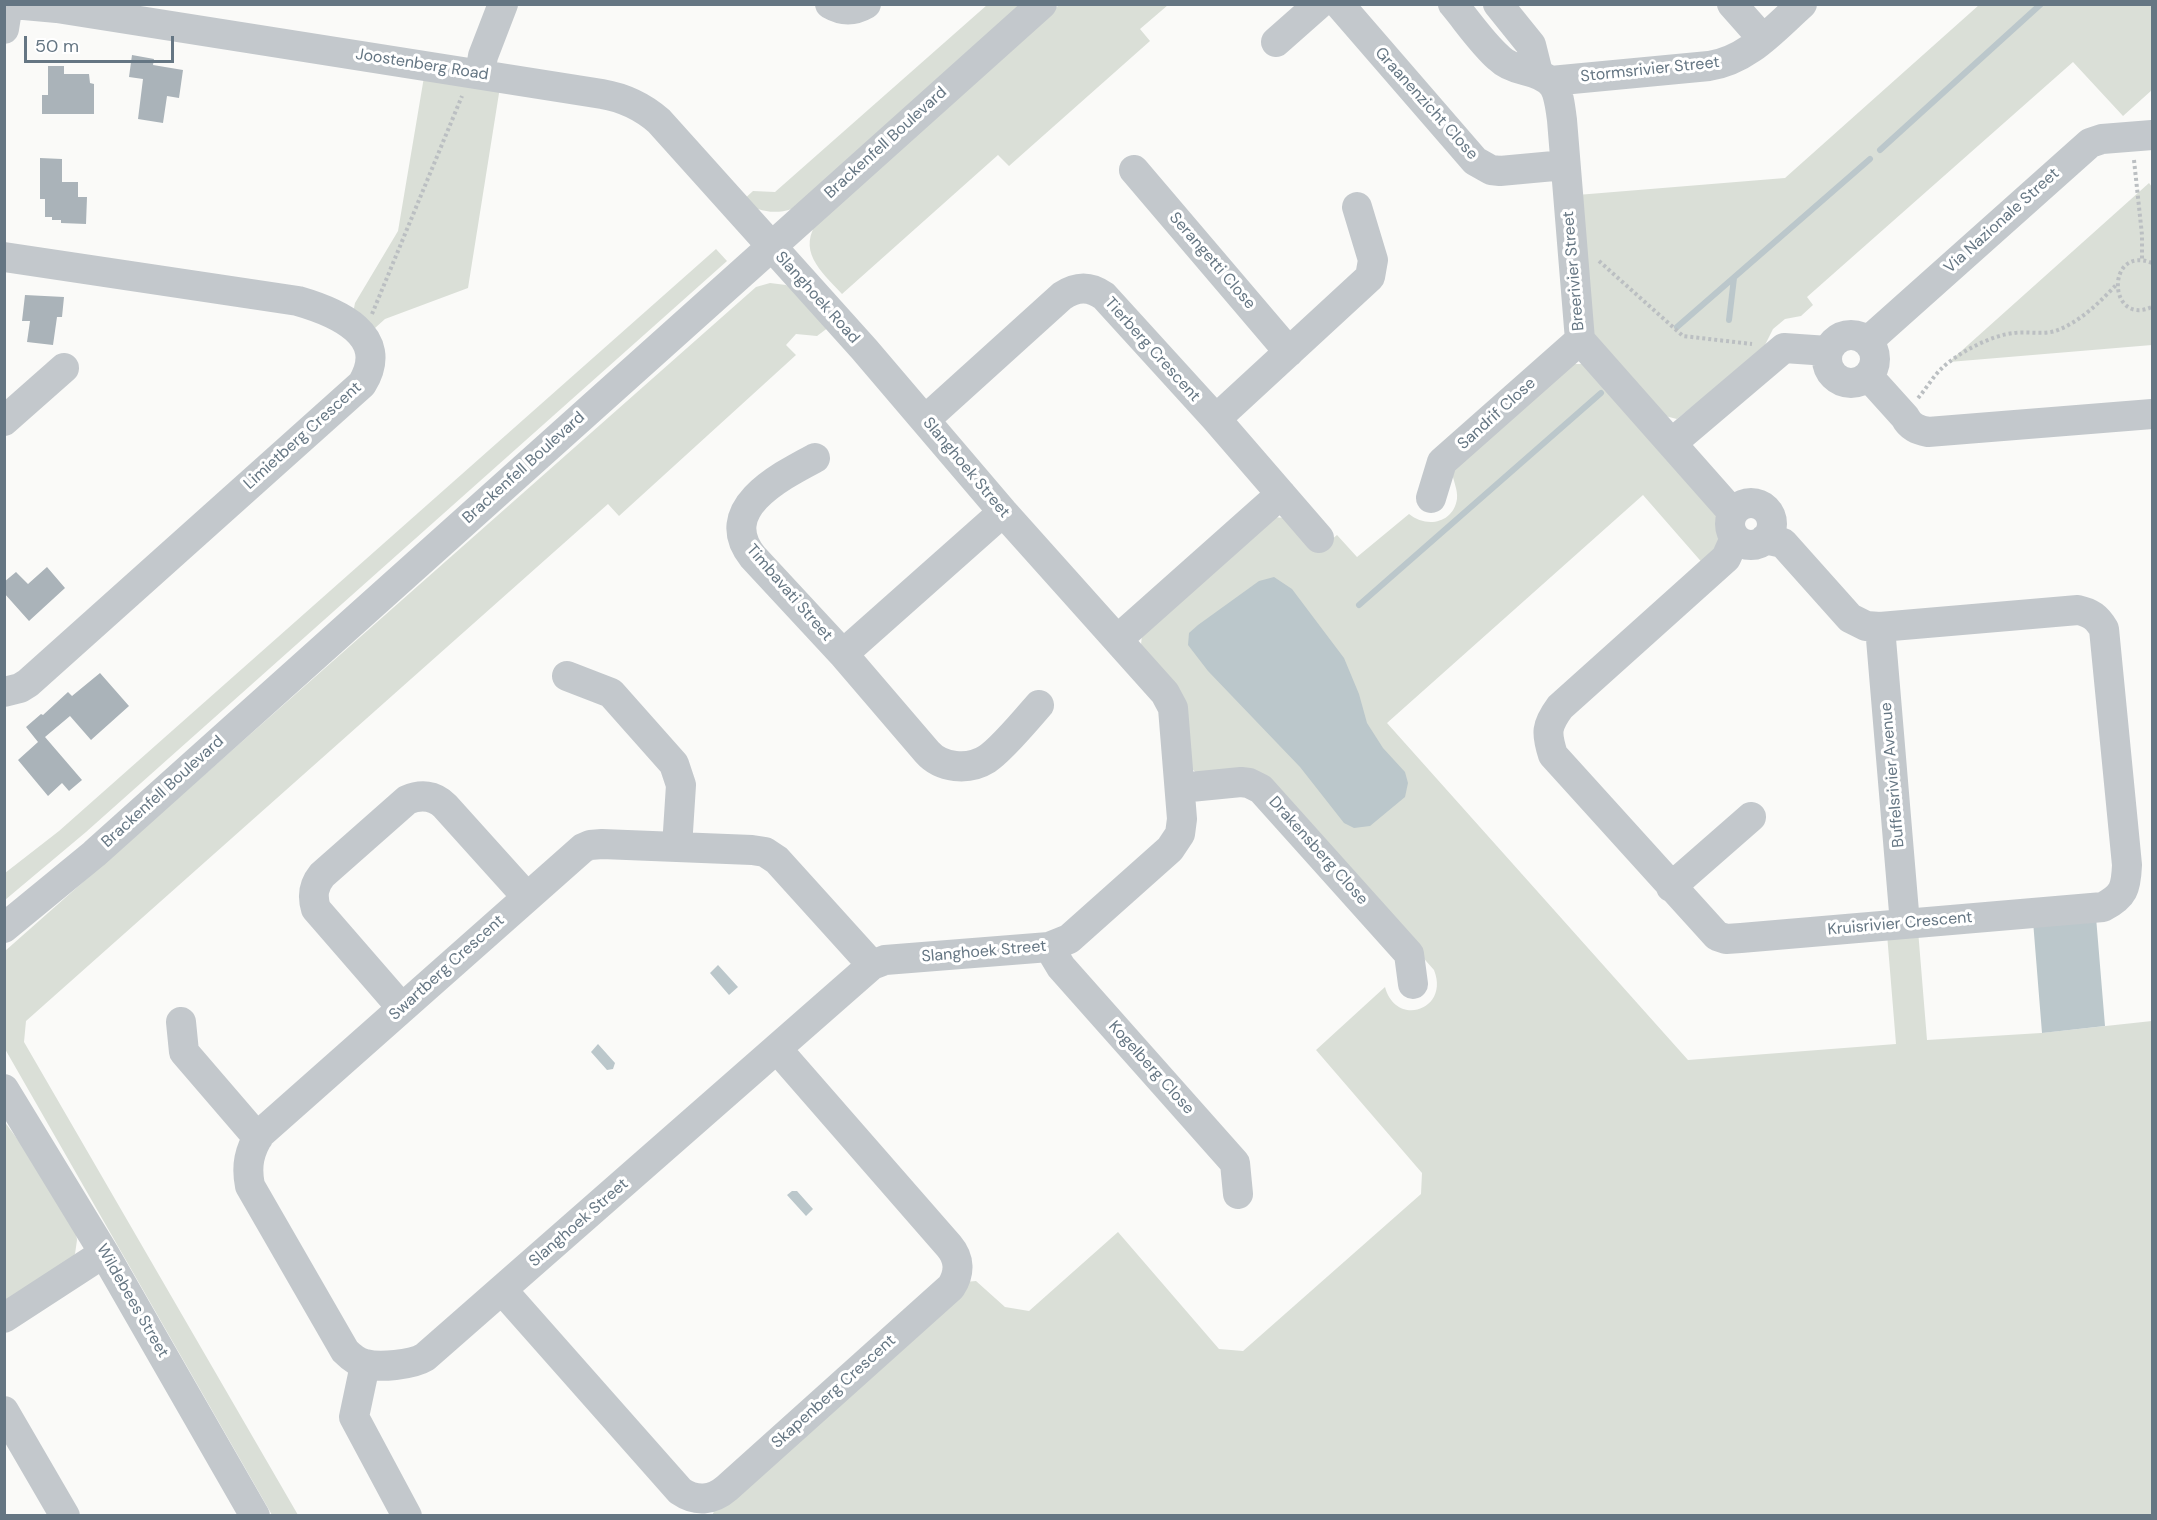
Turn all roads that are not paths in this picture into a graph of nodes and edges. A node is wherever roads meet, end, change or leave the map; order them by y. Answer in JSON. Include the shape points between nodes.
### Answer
{"nodes":[{"id":1,"x":8,"y":4,"type":"edge"},
{"id":2,"x":13,"y":4,"type":"edge"},
{"id":3,"x":503,"y":4,"type":"edge"},
{"id":4,"x":830,"y":4,"type":"edge"},
{"id":5,"x":866,"y":4,"type":"edge"},
{"id":6,"x":1042,"y":4,"type":"edge"},
{"id":7,"x":1319,"y":4,"type":"edge"},
{"id":8,"x":1339,"y":4,"type":"edge"},
{"id":9,"x":1453,"y":4,"type":"edge"},
{"id":10,"x":1498,"y":4,"type":"edge"},
{"id":11,"x":1732,"y":4,"type":"edge"},
{"id":12,"x":1802,"y":4,"type":"edge"},
{"id":13,"x":4,"y":29,"type":"edge"},
{"id":14,"x":1763,"y":39,"type":"junction"},
{"id":15,"x":1276,"y":42,"type":"dead end"},
{"id":16,"x":475,"y":73,"type":"junction"},
{"id":17,"x":1544,"y":77,"type":"junction"},
{"id":18,"x":2142,"y":135,"type":"edge"},
{"id":19,"x":1565,"y":165,"type":"junction"},
{"id":20,"x":1134,"y":170,"type":"dead end"},
{"id":21,"x":1357,"y":207,"type":"dead end"},
{"id":22,"x":770,"y":247,"type":"junction"},
{"id":23,"x":4,"y":257,"type":"edge"},
{"id":24,"x":1580,"y":340,"type":"junction"},
{"id":25,"x":1868,"y":341,"type":"junction"},
{"id":26,"x":864,"y":349,"type":"joint"},
{"id":27,"x":1828,"y":351,"type":"junction"},
{"id":28,"x":1289,"y":352,"type":"junction"},
{"id":29,"x":64,"y":368,"type":"dead end"},
{"id":30,"x":1868,"y":376,"type":"junction"},
{"id":31,"x":10,"y":405,"type":"edge"},
{"id":32,"x":2152,"y":414,"type":"edge"},
{"id":33,"x":926,"y":419,"type":"junction"},
{"id":34,"x":1216,"y":419,"type":"junction"},
{"id":35,"x":1672,"y":443,"type":"junction"},
{"id":36,"x":815,"y":458,"type":"dead end"},
{"id":37,"x":1281,"y":494,"type":"junction"},
{"id":38,"x":1431,"y":498,"type":"dead end"},
{"id":39,"x":1003,"y":512,"type":"junction"},
{"id":40,"x":1734,"y":525,"type":"junction"},
{"id":41,"x":1319,"y":538,"type":"dead end"},
{"id":42,"x":1880,"y":627,"type":"junction"},
{"id":43,"x":1118,"y":639,"type":"junction"},
{"id":44,"x":843,"y":654,"type":"junction"},
{"id":45,"x":567,"y":676,"type":"dead end"},
{"id":46,"x":4,"y":692,"type":"edge"},
{"id":47,"x":1039,"y":705,"type":"dead end"},
{"id":48,"x":1180,"y":788,"type":"junction"},
{"id":49,"x":1752,"y":818,"type":"dead end"},
{"id":50,"x":677,"y":847,"type":"junction"},
{"id":51,"x":1671,"y":887,"type":"junction"},
{"id":52,"x":527,"y":897,"type":"junction"},
{"id":53,"x":1905,"y":924,"type":"junction"},
{"id":54,"x":4,"y":928,"type":"edge"},
{"id":55,"x":1049,"y":947,"type":"junction"},
{"id":56,"x":872,"y":965,"type":"junction"},
{"id":57,"x":1413,"y":984,"type":"dead end"},
{"id":58,"x":402,"y":1008,"type":"junction"},
{"id":59,"x":181,"y":1022,"type":"dead end"},
{"id":60,"x":777,"y":1049,"type":"junction"},
{"id":61,"x":4,"y":1089,"type":"edge"},
{"id":62,"x":258,"y":1138,"type":"junction"},
{"id":63,"x":1238,"y":1194,"type":"dead end"},
{"id":64,"x":104,"y":1253,"type":"junction"},
{"id":65,"x":503,"y":1291,"type":"junction"},
{"id":66,"x":4,"y":1318,"type":"edge"},
{"id":67,"x":365,"y":1365,"type":"junction"},
{"id":68,"x":4,"y":1412,"type":"edge"},
{"id":69,"x":65,"y":1515,"type":"edge"},
{"id":70,"x":255,"y":1515,"type":"edge"},
{"id":71,"x":407,"y":1515,"type":"edge"}],
"edges":[{"from":1,"to":13,"type":"street"},
{"from":2,"to":16,"type":"street","name":"Joostenberg Road"},
{"from":3,"to":16,"type":"street"},
{"from":4,"to":5,"type":"street","via":[[845,10]]},
{"from":6,"to":22,"type":"street","name":"Brackenfell Boulevard"},
{"from":7,"to":15,"type":"street"},
{"from":8,"to":19,"type":"street","name":"Graanenzicht Close","via":[[1475,161],[1500,171]]},
{"from":9,"to":17,"type":"street","via":[[1500,60]]},
{"from":10,"to":17,"type":"street","name":"Breerivier Street","via":[[1531,45]]},
{"from":11,"to":14,"type":"street"},
{"from":12,"to":14,"type":"street","name":"Stormsrivier Street"},
{"from":14,"to":17,"type":"street","name":"Stormsrivier Street","via":[[1742,55],[1720,64]]},
{"from":16,"to":22,"type":"street","name":"Joostenberg Road","via":[[610,95],[635,104],[659,121]]},
{"from":17,"to":19,"type":"street","name":"Breerivier Street","via":[[1555,86],[1559,98]]},
{"from":18,"to":25,"type":"street","name":"Via Nazionale Street","via":[[2090,143]]},
{"from":19,"to":24,"type":"street","name":"Breerivier Street"},
{"from":20,"to":28,"type":"street","name":"Serangetti Close"},
{"from":21,"to":28,"type":"street","via":[[1373,260],[1370,277]]},
{"from":22,"to":26,"type":"street","name":"Slanghoek Road"},
{"from":22,"to":54,"type":"street","name":"Brackenfell Boulevard","via":[[94,854]]},
{"from":23,"to":46,"type":"street","name":"Limietberg Crescent","via":[[289,299],[315,306],[359,329],[371,355],[368,375],[362,384],[28,683]]},
{"from":24,"to":35,"type":"street","name":"Breerivier Street"},
{"from":24,"to":38,"type":"street","name":"Sandrif Close","via":[[1442,462]]},
{"from":25,"to":27,"type":"street","via":[[1861,336],[1845,335]]},
{"from":25,"to":30,"type":"street","via":[[1875,354]]},
{"from":26,"to":33,"type":"street","name":"Slanghoek Street"},
{"from":27,"to":30,"type":"street","via":[[1828,366],[1838,379],[1853,383]]},
{"from":27,"to":35,"type":"street","via":[[1784,348]]},
{"from":28,"to":34,"type":"street"},
{"from":29,"to":31,"type":"street"},
{"from":30,"to":32,"type":"street","via":[[1908,423],[1928,432]]},
{"from":33,"to":34,"type":"street","name":"Tierberg Crescent","via":[[1062,296],[1084,288],[1104,296]]},
{"from":33,"to":39,"type":"street","name":"Slanghoek Street"},
{"from":34,"to":37,"type":"street","name":"Tierberg Crescent"},
{"from":35,"to":40,"type":"street","name":"Breerivier Street"},
{"from":36,"to":44,"type":"street","name":"Timbavati Street","via":[[786,473],[749,503],[742,519],[742,538],[753,557]]},
{"from":37,"to":41,"type":"street","name":"Tierberg Crescent"},
{"from":37,"to":43,"type":"street"},
{"from":39,"to":43,"type":"street","name":"Slanghoek Street"},
{"from":39,"to":44,"type":"street","name":"Timbavati Street"},
{"from":40,"to":42,"type":"street","via":[[1740,542],[1753,545],[1765,539],[1783,543],[1850,618],[1866,626]]},
{"from":40,"to":51,"type":"street","name":"Kruisrivier Crescent","via":[[1726,558],[1560,707],[1548,728],[1553,755]]},
{"from":42,"to":53,"type":"street","name":"Buffelsrivier Avenue"},
{"from":42,"to":53,"type":"street","name":"Kruisrivier Crescent","via":[[2078,610],[2098,619],[2104,629],[2127,865],[2123,891],[2103,907]]},
{"from":43,"to":48,"type":"street","name":"Slanghoek Street","via":[[1171,702]]},
{"from":44,"to":47,"type":"street","name":"Timbavati Street","via":[[927,752],[946,765],[984,761]]},
{"from":45,"to":50,"type":"street","via":[[610,693],[674,764],[681,785]]},
{"from":48,"to":55,"type":"street","name":"Slanghoek Street","via":[[1182,826],[1176,842],[1070,939]]},
{"from":48,"to":57,"type":"street","name":"Drakensberg Close","via":[[1241,782],[1261,789],[1409,954]]},
{"from":49,"to":51,"type":"street"},
{"from":50,"to":52,"type":"street","name":"Swartberg Crescent","via":[[590,845]]},
{"from":50,"to":56,"type":"street","name":"Swartberg Crescent","via":[[752,850],[771,856]]},
{"from":51,"to":53,"type":"street","name":"Kruisrivier Crescent","via":[[1717,936],[1726,939]]},
{"from":52,"to":58,"type":"street","name":"Swartberg Crescent"},
{"from":52,"to":58,"type":"street","via":[[445,806],[427,796],[407,800],[322,875],[314,887],[316,909]]},
{"from":55,"to":56,"type":"street","name":"Slanghoek Street","via":[[885,960]]},
{"from":55,"to":63,"type":"street","name":"Kogelberg Close","via":[[1061,967],[1235,1163]]},
{"from":56,"to":60,"type":"street","name":"Slanghoek Street"},
{"from":58,"to":62,"type":"street","name":"Swartberg Crescent"},
{"from":59,"to":62,"type":"street","via":[[184,1052]]},
{"from":60,"to":65,"type":"street","name":"Slanghoek Street"},
{"from":60,"to":65,"type":"street","name":"Skapenberg Crescent","via":[[950,1246],[957,1258],[957,1273],[951,1287],[727,1488],[704,1499],[680,1491]]},
{"from":61,"to":64,"type":"street","name":"Wildebees Street"},
{"from":62,"to":67,"type":"street","name":"Swartberg Crescent","via":[[248,1159],[250,1186],[339,1344]]},
{"from":64,"to":66,"type":"street"},
{"from":64,"to":70,"type":"street","name":"Wildebees Street"},
{"from":65,"to":67,"type":"street","name":"Slanghoek Street","via":[[421,1360]]},
{"from":67,"to":71,"type":"street","via":[[354,1417]]},
{"from":68,"to":69,"type":"street"}]}
